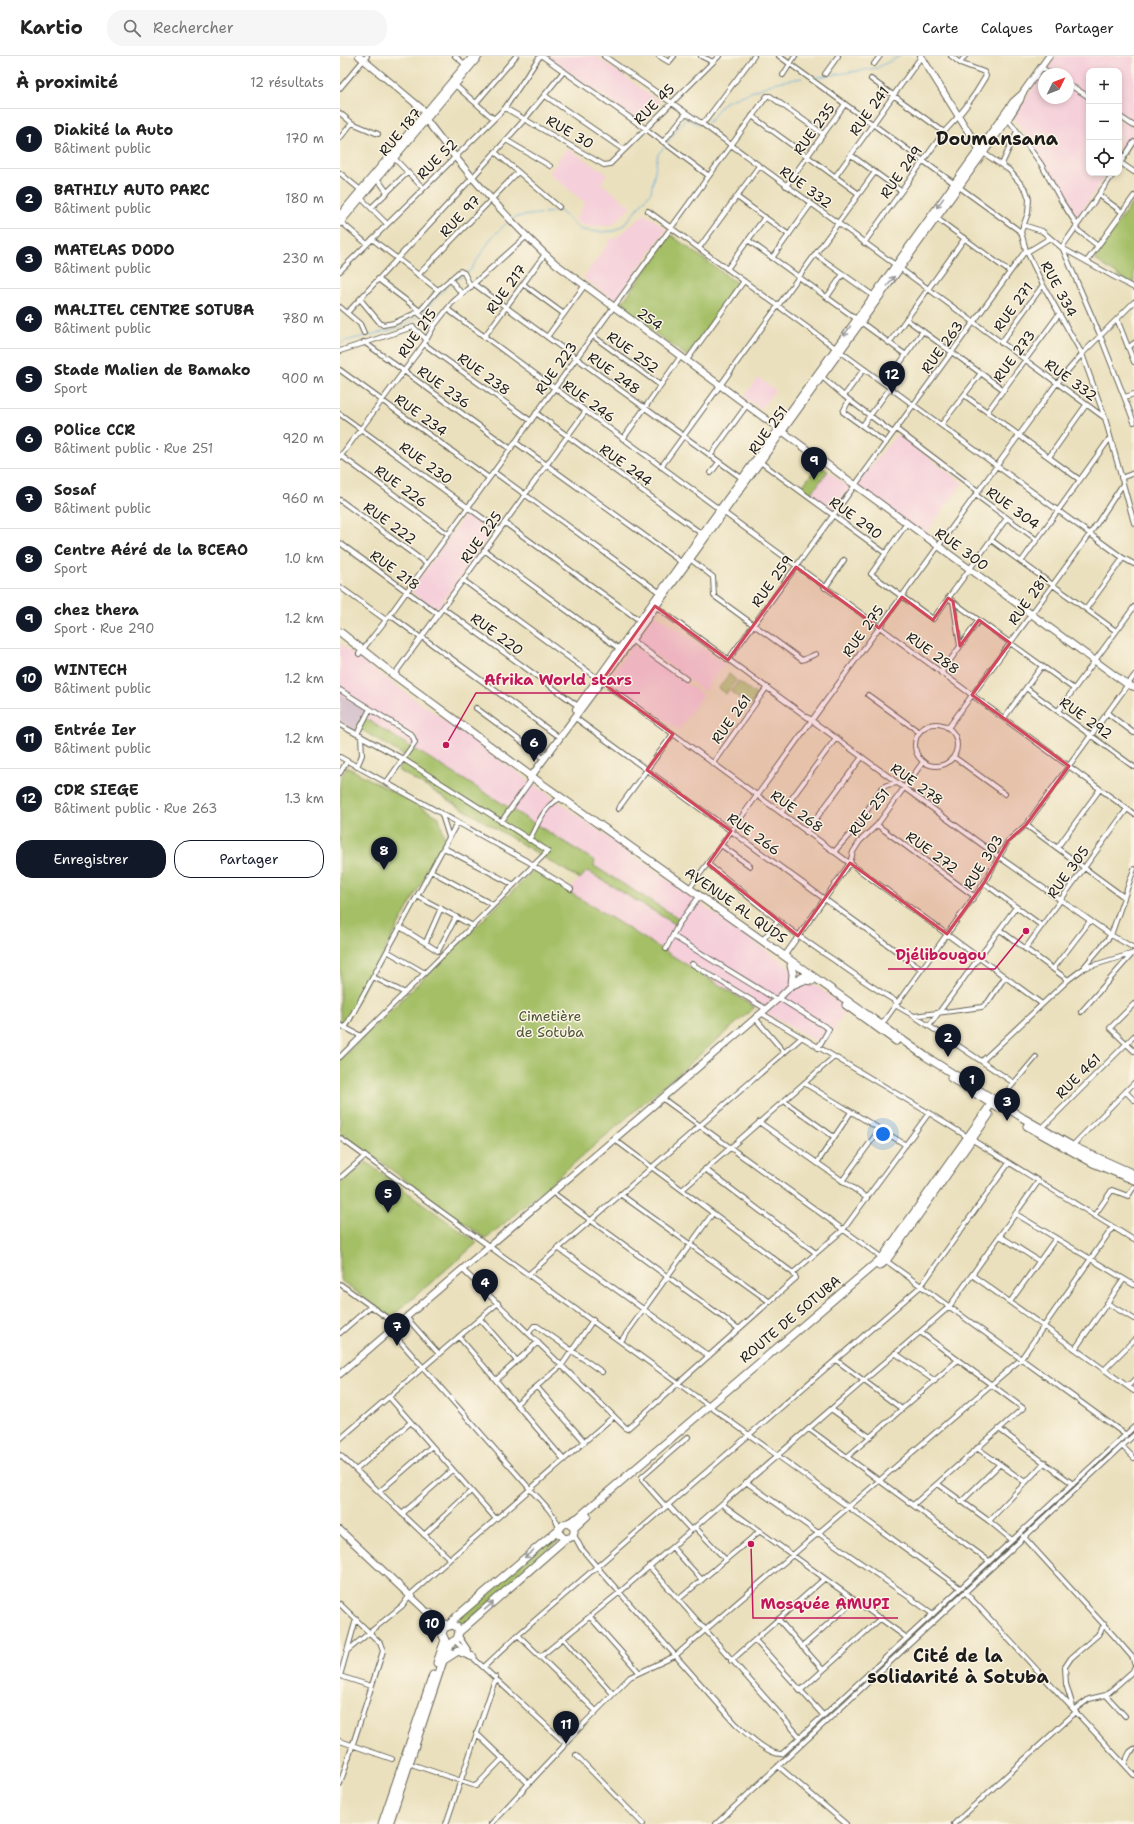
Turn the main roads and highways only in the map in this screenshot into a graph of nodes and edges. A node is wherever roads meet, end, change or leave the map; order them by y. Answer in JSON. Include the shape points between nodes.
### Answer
{"nodes":[{"id":1,"x":473,"y":56,"type":"edge"},
{"id":2,"x":479,"y":56,"type":"edge"},
{"id":3,"x":364,"y":57,"type":"edge"},
{"id":4,"x":921,"y":57,"type":"edge"},
{"id":5,"x":1046,"y":57,"type":"edge"},
{"id":6,"x":467,"y":66,"type":"junction"},
{"id":7,"x":1022,"y":94,"type":"junction"},
{"id":8,"x":428,"y":114,"type":"junction"},
{"id":9,"x":981,"y":151,"type":"junction"},
{"id":10,"x":361,"y":194,"type":"junction"},
{"id":11,"x":340,"y":220,"type":"edge"},
{"id":12,"x":780,"y":430,"type":"junction"},
{"id":13,"x":721,"y":512,"type":"junction"},
{"id":14,"x":340,"y":632,"type":"edge"},
{"id":15,"x":340,"y":638,"type":"edge"},
{"id":16,"x":621,"y":650,"type":"junction"},
{"id":17,"x":360,"y":652,"type":"junction"},
{"id":18,"x":599,"y":680,"type":"junction"},
{"id":19,"x":1131,"y":686,"type":"edge"},
{"id":20,"x":530,"y":777,"type":"junction"},
{"id":21,"x":689,"y":890,"type":"junction"},
{"id":22,"x":791,"y":966,"type":"junction"},
{"id":23,"x":807,"y":974,"type":"junction"},
{"id":24,"x":812,"y":981,"type":"junction"},
{"id":25,"x":792,"y":985,"type":"junction"},
{"id":26,"x":995,"y":1103,"type":"junction"},
{"id":27,"x":1040,"y":1131,"type":"junction"},
{"id":28,"x":1134,"y":1174,"type":"edge"},
{"id":29,"x":1134,"y":1180,"type":"edge"},
{"id":30,"x":340,"y":1374,"type":"edge"},
{"id":31,"x":340,"y":1530,"type":"edge"},
{"id":32,"x":568,"y":1531,"type":"junction"},
{"id":33,"x":423,"y":1608,"type":"junction"},
{"id":34,"x":448,"y":1625,"type":"junction"},
{"id":35,"x":452,"y":1637,"type":"junction"},
{"id":36,"x":473,"y":1657,"type":"road end"},
{"id":37,"x":443,"y":1661,"type":"junction"},
{"id":38,"x":381,"y":1822,"type":"edge"},
{"id":39,"x":376,"y":1824,"type":"edge"},
{"id":40,"x":392,"y":1824,"type":"edge"}],
"edges":[{"from":1,"to":6,"type":"main road","name":"RUE 187"},
{"from":2,"to":6,"type":"main road","name":"RUE 187"},
{"from":3,"to":8,"type":"main road","name":"254"},
{"from":4,"to":9,"type":"main road"},
{"from":5,"to":7,"type":"main road","name":"RUE 251","via":[[1042,68]]},
{"from":6,"to":8,"type":"main road","name":"RUE 187"},
{"from":6,"to":8,"type":"main road","name":"RUE 187","via":[[455,85]]},
{"from":7,"to":9,"type":"main road","name":"RUE 251","via":[[1013,102]]},
{"from":7,"to":9,"type":"main road","name":"RUE 251","via":[[1008,119]]},
{"from":8,"to":10,"type":"main road","name":"RUE 187"},
{"from":8,"to":10,"type":"main road","name":"RUE 187","via":[[394,158]]},
{"from":8,"to":12,"type":"main road","name":"254","via":[[455,157],[472,178],[545,254]]},
{"from":9,"to":12,"type":"main road","name":"RUE 251"},
{"from":10,"to":11,"type":"main road","name":"RUE 187"},
{"from":12,"to":13,"type":"main road","name":"RUE 251"},
{"from":12,"to":19,"type":"main road","name":"RUE 300"},
{"from":13,"to":16,"type":"main road","name":"RUE 251","via":[[690,559]]},
{"from":13,"to":16,"type":"main road","name":"RUE 251","via":[[659,592]]},
{"from":14,"to":17,"type":"main road","name":"AVENUE AL QUDS"},
{"from":15,"to":17,"type":"main road","name":"AVENUE AL QUDS"},
{"from":16,"to":18,"type":"main road","name":"RUE 251"},
{"from":17,"to":20,"type":"main road","name":"AVENUE AL QUDS"},
{"from":17,"to":20,"type":"main road","name":"AVENUE AL QUDS"},
{"from":18,"to":20,"type":"main road","name":"RUE 251"},
{"from":18,"to":20,"type":"main road","name":"RUE 251","via":[[541,756]]},
{"from":20,"to":21,"type":"main road","name":"AVENUE AL QUDS"},
{"from":20,"to":21,"type":"main road","name":"AVENUE AL QUDS"},
{"from":21,"to":22,"type":"main road","name":"AVENUE AL QUDS"},
{"from":21,"to":23,"type":"main road","name":"AVENUE AL QUDS","via":[[763,940]]},
{"from":22,"to":23,"type":"main road","name":"AVENUE AL QUDS"},
{"from":22,"to":25,"type":"main road"},
{"from":23,"to":24,"type":"main road","name":"AVENUE AL QUDS"},
{"from":23,"to":25,"type":"main road"},
{"from":23,"to":26,"type":"main road","name":"AVENUE AL QUDS"},
{"from":24,"to":25,"type":"main road","via":[[804,980]]},
{"from":24,"to":26,"type":"main road","name":"AVENUE AL QUDS","via":[[924,1060]]},
{"from":25,"to":30,"type":"main road"},
{"from":26,"to":27,"type":"main road","name":"AVENUE AL QUDS"},
{"from":26,"to":32,"type":"main road","name":"ROUTE DE SOTUBA","via":[[884,1259],[579,1518]]},
{"from":27,"to":28,"type":"main road","name":"AVENUE AL QUDS"},
{"from":27,"to":29,"type":"main road","name":"AVENUE AL QUDS","via":[[1093,1163]]},
{"from":31,"to":33,"type":"main road"},
{"from":32,"to":34,"type":"main road","one_way":true},
{"from":35,"to":32,"type":"main road","one_way":true},
{"from":33,"to":34,"type":"main road"},
{"from":33,"to":35,"type":"main road"},
{"from":34,"to":35,"type":"main road","via":[[443,1629]]},
{"from":34,"to":35,"type":"main road","via":[[456,1626]]},
{"from":35,"to":37,"type":"main road"},
{"from":35,"to":38,"type":"main road"},
{"from":36,"to":37,"type":"main road","via":[[458,1651]]},
{"from":37,"to":40,"type":"main road"},
{"from":38,"to":39,"type":"main road"}]}
